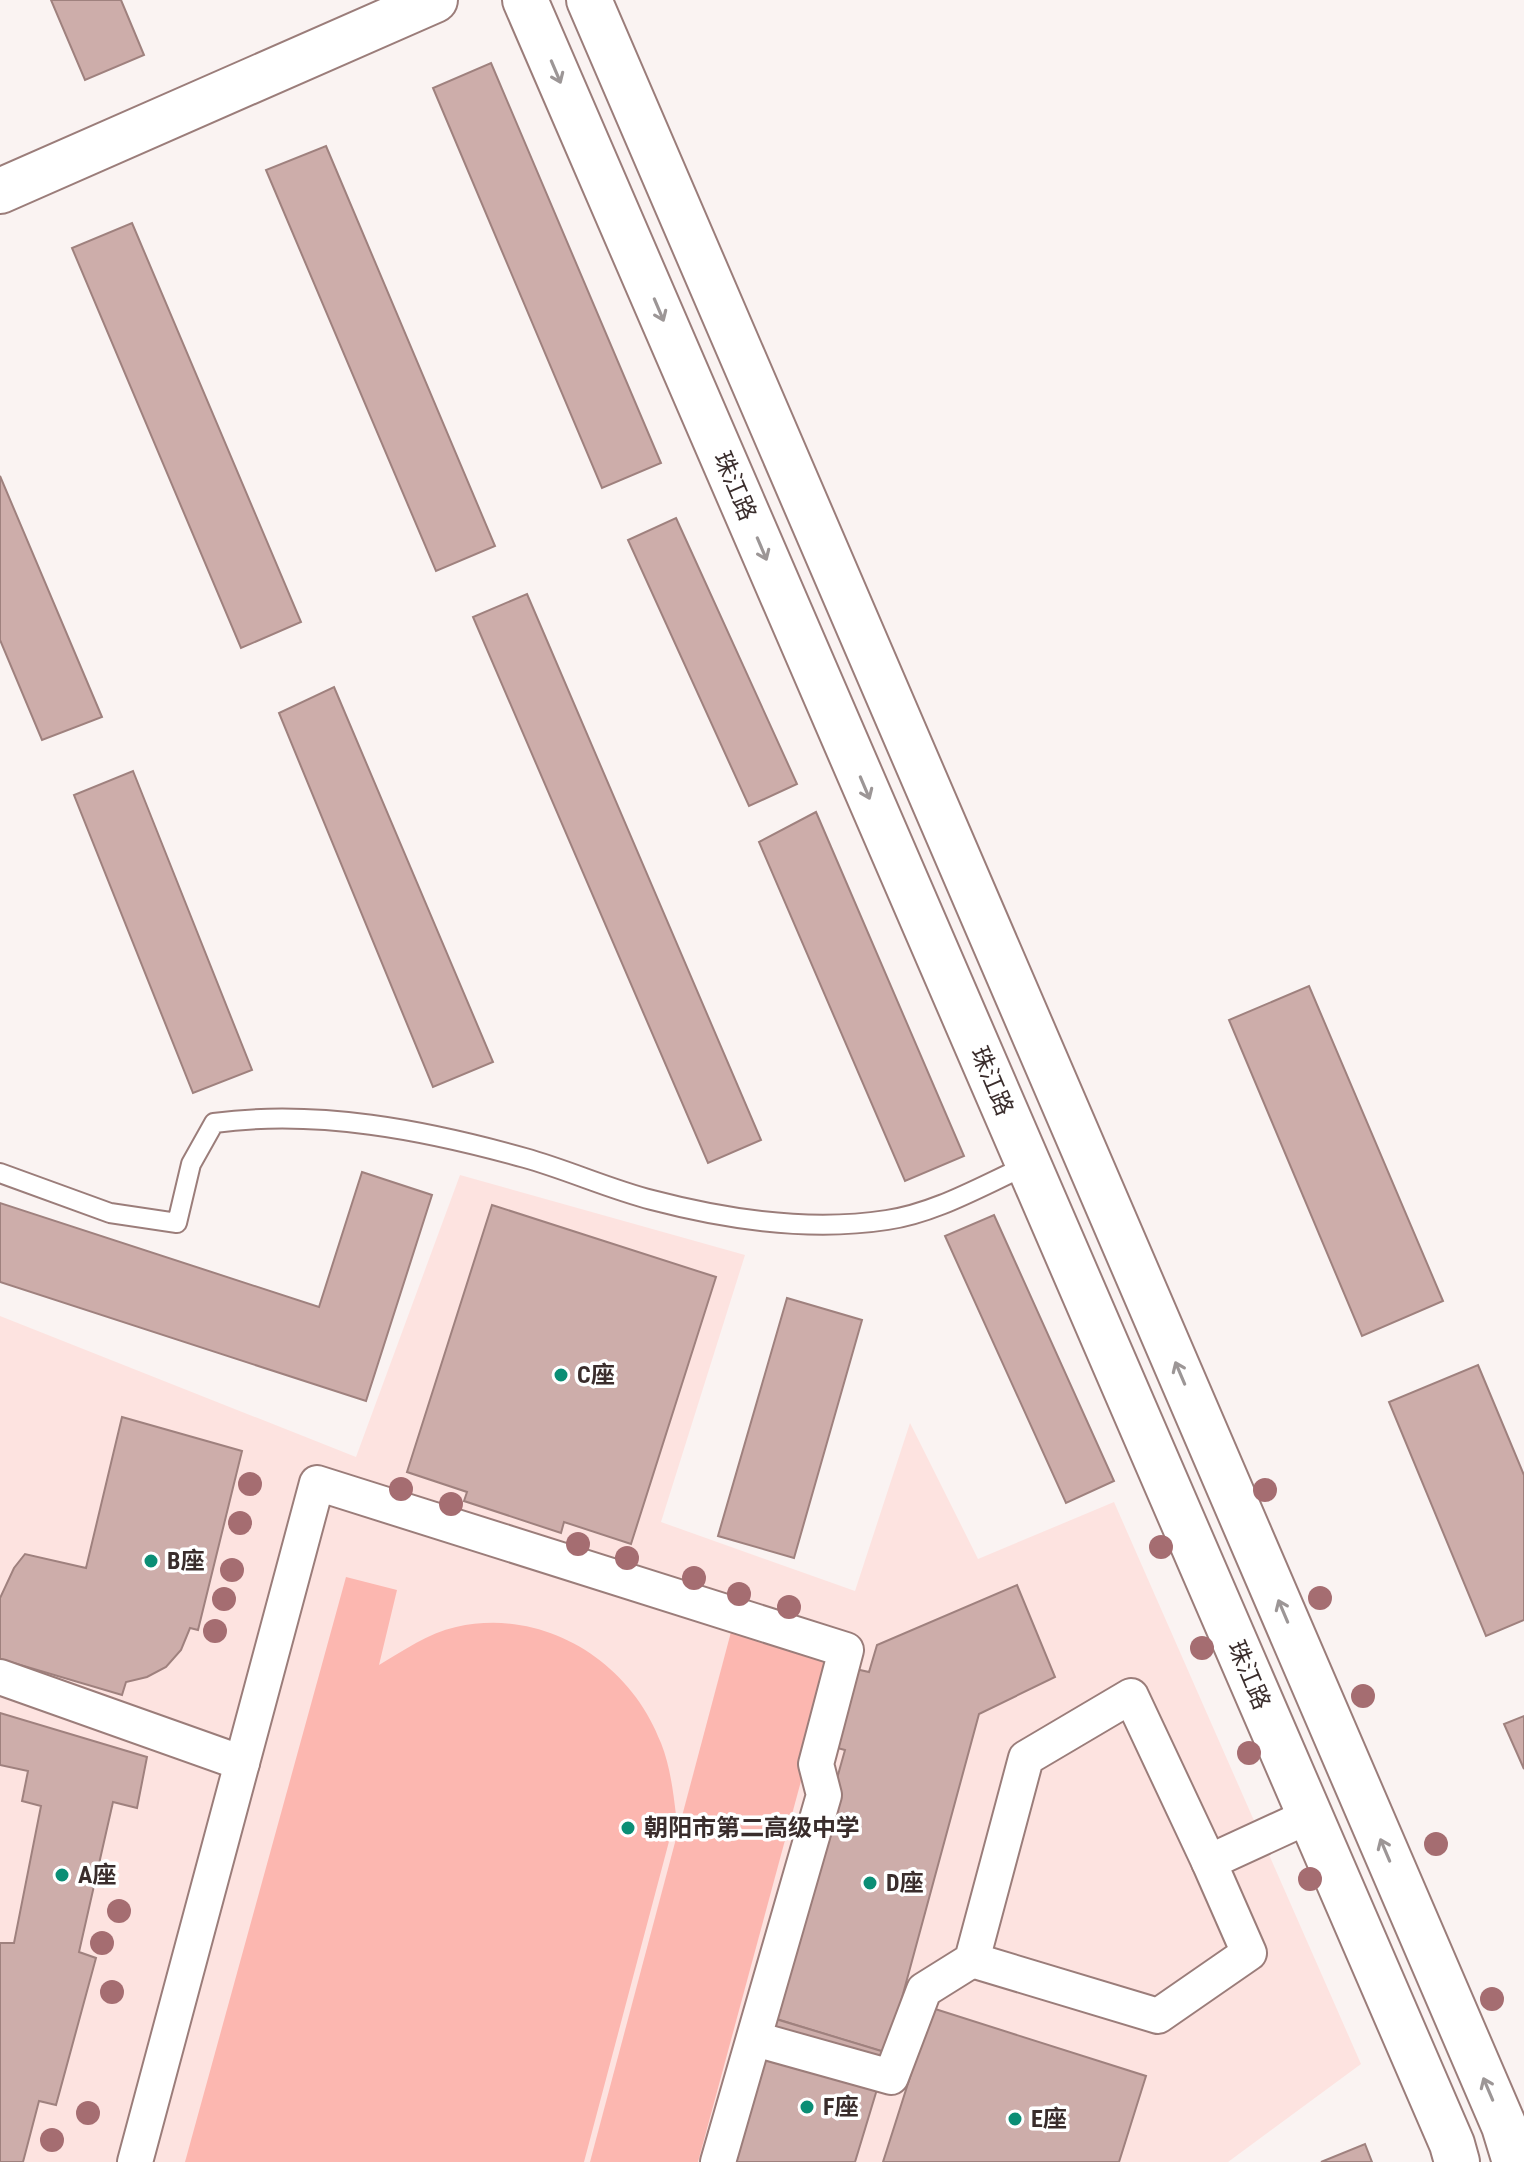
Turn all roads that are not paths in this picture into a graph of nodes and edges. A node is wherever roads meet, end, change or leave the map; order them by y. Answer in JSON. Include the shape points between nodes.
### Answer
{"nodes":[{"id":1,"x":435,"y":0,"type":"edge"},
{"id":2,"x":525,"y":0,"type":"edge"},
{"id":3,"x":589,"y":0,"type":"edge"},
{"id":4,"x":0,"y":191,"type":"edge"},
{"id":5,"x":1028,"y":1165,"type":"junction"},
{"id":6,"x":0,"y":1173,"type":"edge"},
{"id":7,"x":0,"y":1677,"type":"edge"},
{"id":8,"x":242,"y":1763,"type":"junction"},
{"id":9,"x":1309,"y":1816,"type":"junction"},
{"id":10,"x":1209,"y":1862,"type":"junction"},
{"id":11,"x":972,"y":1960,"type":"junction"},
{"id":12,"x":755,"y":2039,"type":"junction"},
{"id":13,"x":1516,"y":2158,"type":"edge"},
{"id":14,"x":135,"y":2162,"type":"edge"},
{"id":15,"x":718,"y":2162,"type":"edge"},
{"id":16,"x":1457,"y":2162,"type":"edge"}],
"edges":[{"from":1,"to":4,"type":"main road"},
{"from":2,"to":5,"type":"main road","name":"珠江路","one_way":true},
{"from":13,"to":3,"type":"main road","one_way":true},
{"from":5,"to":6,"type":"lane","via":[[930,1209],[888,1220],[831,1225],[758,1222],[651,1200],[527,1159],[420,1132],[257,1117],[214,1123],[191,1164],[177,1223],[110,1213]]},
{"from":5,"to":9,"type":"main road","name":"珠江路"},
{"from":7,"to":8,"type":"street"},
{"from":8,"to":12,"type":"street","via":[[317,1483],[846,1650],[816,1764],[824,1795]]},
{"from":8,"to":14,"type":"street"},
{"from":9,"to":10,"type":"street"},
{"from":9,"to":16,"type":"main road","name":"珠江路"},
{"from":10,"to":11,"type":"street","via":[[1249,1953],[1158,2016]]},
{"from":10,"to":11,"type":"street","via":[[1131,1696],[1026,1758]]},
{"from":11,"to":12,"type":"street","via":[[924,1990],[891,2077]]},
{"from":12,"to":15,"type":"street"}]}
